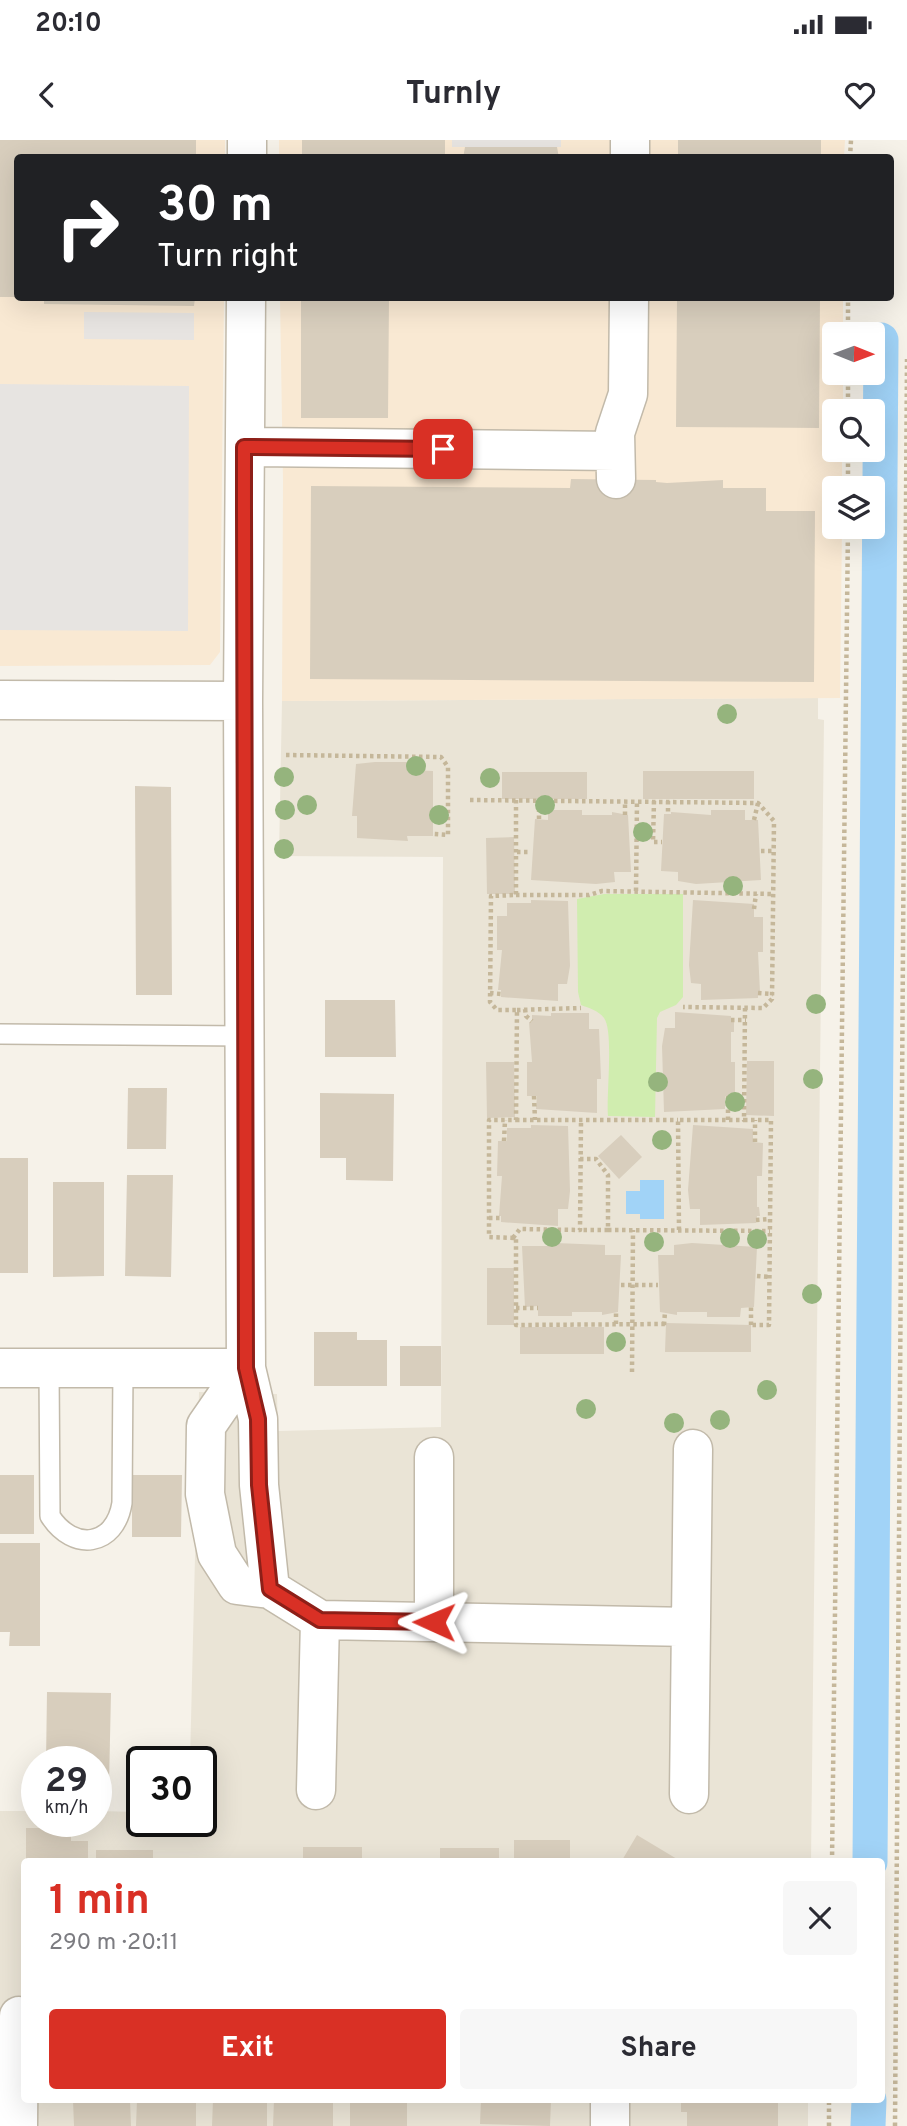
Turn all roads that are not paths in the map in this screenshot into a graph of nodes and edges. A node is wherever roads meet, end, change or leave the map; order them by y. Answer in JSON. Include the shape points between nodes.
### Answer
{"nodes":[{"id":1,"x":246,"y":301,"type":"edge"},
{"id":2,"x":629,"y":301,"type":"edge"},
{"id":3,"x":244,"y":447,"type":"junction"},
{"id":4,"x":0,"y":700,"type":"edge"},
{"id":5,"x":243,"y":701,"type":"junction"},
{"id":6,"x":0,"y":1034,"type":"edge"},
{"id":7,"x":245,"y":1036,"type":"junction"},
{"id":8,"x":0,"y":1368,"type":"edge"},
{"id":9,"x":48,"y":1368,"type":"junction"},
{"id":10,"x":123,"y":1368,"type":"junction"},
{"id":11,"x":246,"y":1368,"type":"junction"},
{"id":12,"x":693,"y":1449,"type":"dead end"},
{"id":13,"x":434,"y":1457,"type":"dead end"},
{"id":14,"x":270,"y":1589,"type":"junction"},
{"id":15,"x":320,"y":1620,"type":"junction"},
{"id":16,"x":434,"y":1622,"type":"junction"},
{"id":17,"x":691,"y":1627,"type":"junction"},
{"id":18,"x":316,"y":1790,"type":"dead end"},
{"id":19,"x":690,"y":1794,"type":"dead end"},
{"id":20,"x":15,"y":2016,"type":"edge"},
{"id":21,"x":610,"y":2103,"type":"edge"},
{"id":22,"x":18,"y":2126,"type":"edge"},
{"id":23,"x":610,"y":2126,"type":"edge"}],
"edges":[{"from":1,"to":3,"type":"street"},
{"from":2,"to":3,"type":"street","via":[[628,394],[615,433],[616,465]]},
{"from":3,"to":5,"type":"street"},
{"from":4,"to":5,"type":"street"},
{"from":5,"to":7,"type":"street"},
{"from":6,"to":7,"type":"lane"},
{"from":7,"to":11,"type":"street"},
{"from":8,"to":9,"type":"street"},
{"from":9,"to":10,"type":"street"},
{"from":9,"to":10,"type":"lane","via":[[50,1516],[69,1536],[92,1539],[110,1534],[119,1522]]},
{"from":10,"to":11,"type":"street"},
{"from":11,"to":14,"type":"street","via":[[258,1419],[259,1485]]},
{"from":11,"to":14,"type":"street","via":[[206,1426],[205,1494],[217,1555],[237,1585]]},
{"from":12,"to":17,"type":"street"},
{"from":13,"to":16,"type":"street"},
{"from":14,"to":15,"type":"street"},
{"from":15,"to":16,"type":"street"},
{"from":15,"to":18,"type":"street"},
{"from":16,"to":17,"type":"street"},
{"from":17,"to":19,"type":"street"},
{"from":20,"to":22,"type":"street"},
{"from":21,"to":23,"type":"street"}]}
